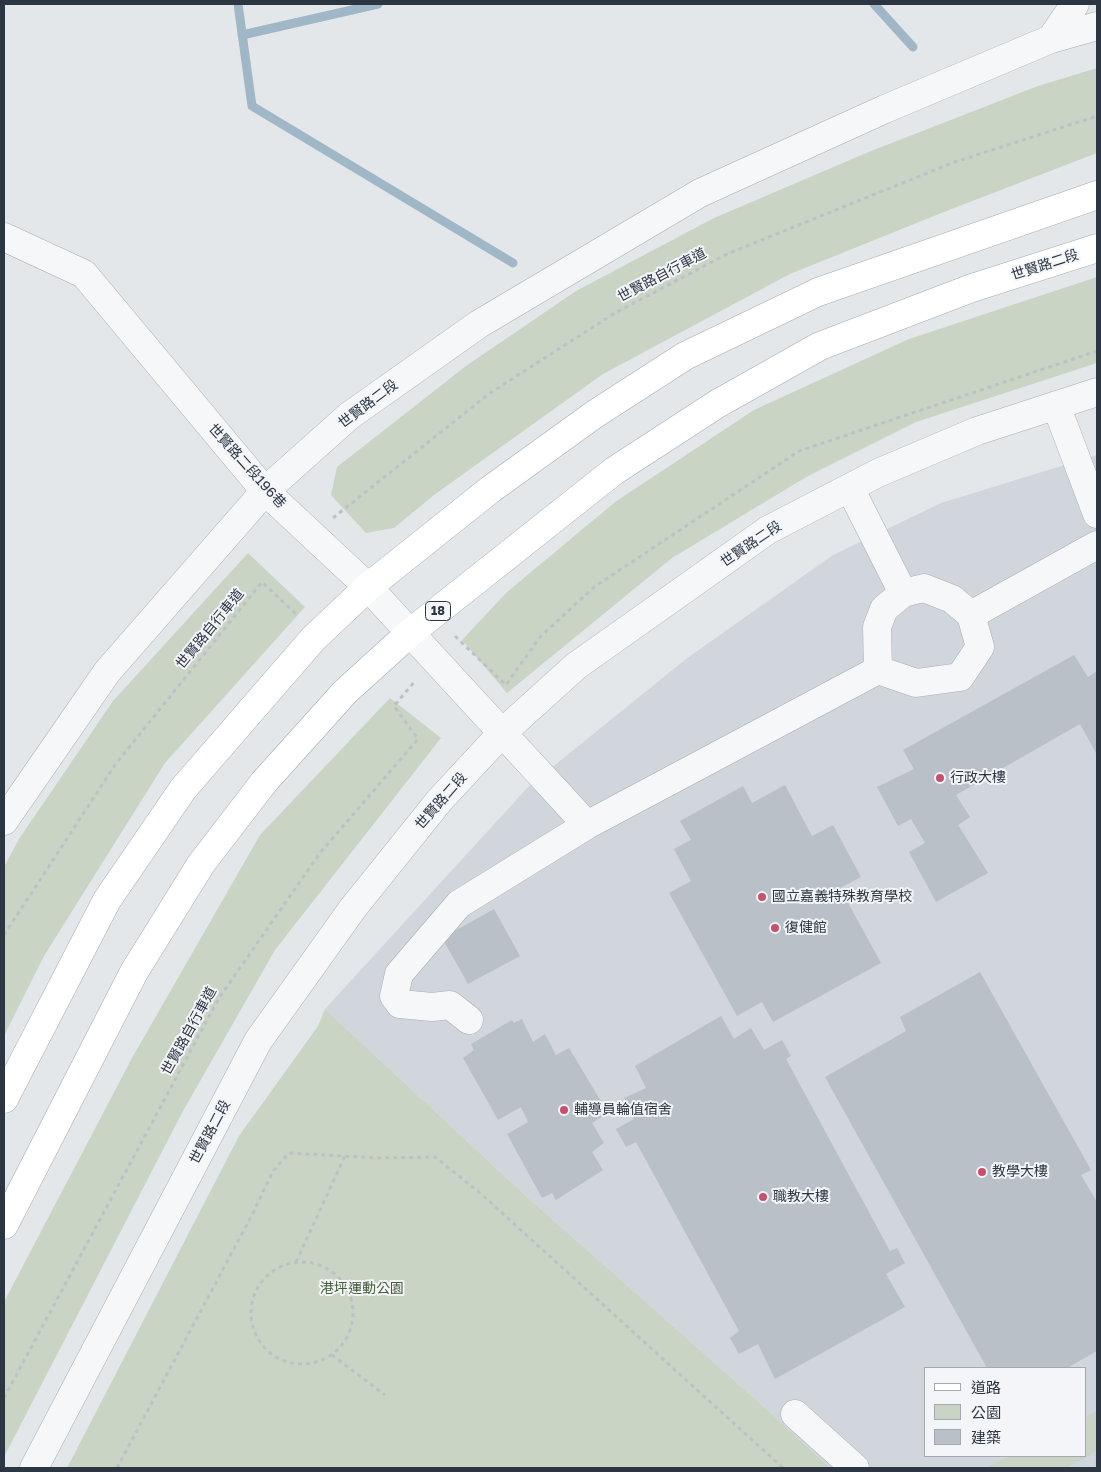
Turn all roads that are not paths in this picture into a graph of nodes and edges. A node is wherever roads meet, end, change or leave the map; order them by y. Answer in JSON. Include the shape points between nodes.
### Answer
{"nodes":[{"id":1,"x":1075,"y":4,"type":"edge"},
{"id":2,"x":1097,"y":26,"type":"edge"},
{"id":3,"x":1051,"y":39,"type":"junction"},
{"id":4,"x":1097,"y":195,"type":"edge"},
{"id":5,"x":4,"y":237,"type":"edge"},
{"id":6,"x":1097,"y":248,"type":"edge"},
{"id":7,"x":1097,"y":392,"type":"edge"},
{"id":8,"x":1056,"y":405,"type":"junction"},
{"id":9,"x":850,"y":488,"type":"junction"},
{"id":10,"x":265,"y":491,"type":"junction"},
{"id":11,"x":1097,"y":514,"type":"edge"},
{"id":12,"x":1097,"y":545,"type":"edge"},
{"id":13,"x":368,"y":587,"type":"junction"},
{"id":14,"x":903,"y":593,"type":"junction"},
{"id":15,"x":972,"y":615,"type":"junction"},
{"id":16,"x":411,"y":632,"type":"junction"},
{"id":17,"x":878,"y":670,"type":"junction"},
{"id":18,"x":502,"y":733,"type":"junction"},
{"id":19,"x":4,"y":820,"type":"edge"},
{"id":20,"x":587,"y":825,"type":"junction"},
{"id":21,"x":469,"y":1020,"type":"dead end"},
{"id":22,"x":4,"y":1099,"type":"edge"},
{"id":23,"x":4,"y":1225,"type":"edge"},
{"id":24,"x":795,"y":1414,"type":"dead end"},
{"id":25,"x":34,"y":1468,"type":"edge"},
{"id":26,"x":855,"y":1468,"type":"edge"}],
"edges":[{"from":1,"to":3,"type":"street"},
{"from":2,"to":3,"type":"street","name":"世賢路二段"},
{"from":3,"to":10,"type":"street","name":"世賢路二段","via":[[885,109],[700,193],[479,324],[349,416]]},
{"from":4,"to":13,"type":"main road","via":[[818,292],[685,356],[595,414],[515,472]]},
{"from":5,"to":10,"type":"street","name":"世賢路二段196巷","via":[[84,274]]},
{"from":6,"to":16,"type":"main road","name":"世賢路二段","number":"18","via":[[972,288],[820,346],[717,404],[614,471]]},
{"from":7,"to":8,"type":"street","name":"世賢路二段"},
{"from":8,"to":9,"type":"street","name":"世賢路二段","via":[[977,431]]},
{"from":8,"to":11,"type":"street"},
{"from":9,"to":14,"type":"street"},
{"from":9,"to":18,"type":"street","name":"世賢路二段","via":[[768,530],[576,666]]},
{"from":10,"to":13,"type":"street","name":"世賢路二段196巷"},
{"from":10,"to":19,"type":"street","name":"世賢路二段","via":[[107,672]]},
{"from":12,"to":15,"type":"street"},
{"from":13,"to":16,"type":"street","name":"世賢路二段196巷"},
{"from":13,"to":22,"type":"main road","via":[[313,639],[183,789],[107,900]]},
{"from":14,"to":15,"type":"street","via":[[924,588],[952,599]]},
{"from":14,"to":17,"type":"street","via":[[884,609],[877,627]]},
{"from":15,"to":17,"type":"street","via":[[980,647],[960,677],[916,683]]},
{"from":16,"to":18,"type":"street","name":"世賢路二段196巷"},
{"from":16,"to":23,"type":"main road","name":"世賢路二段","number":"18","via":[[345,692],[264,782],[201,864],[134,972]]},
{"from":17,"to":20,"type":"street"},
{"from":18,"to":20,"type":"street","name":"世賢路二段196巷"},
{"from":18,"to":25,"type":"street","name":"世賢路二段","via":[[439,801],[359,901],[258,1041]]},
{"from":20,"to":21,"type":"street","via":[[459,904],[399,974],[394,996],[400,1004],[450,1005]]},
{"from":24,"to":26,"type":"street"}]}
